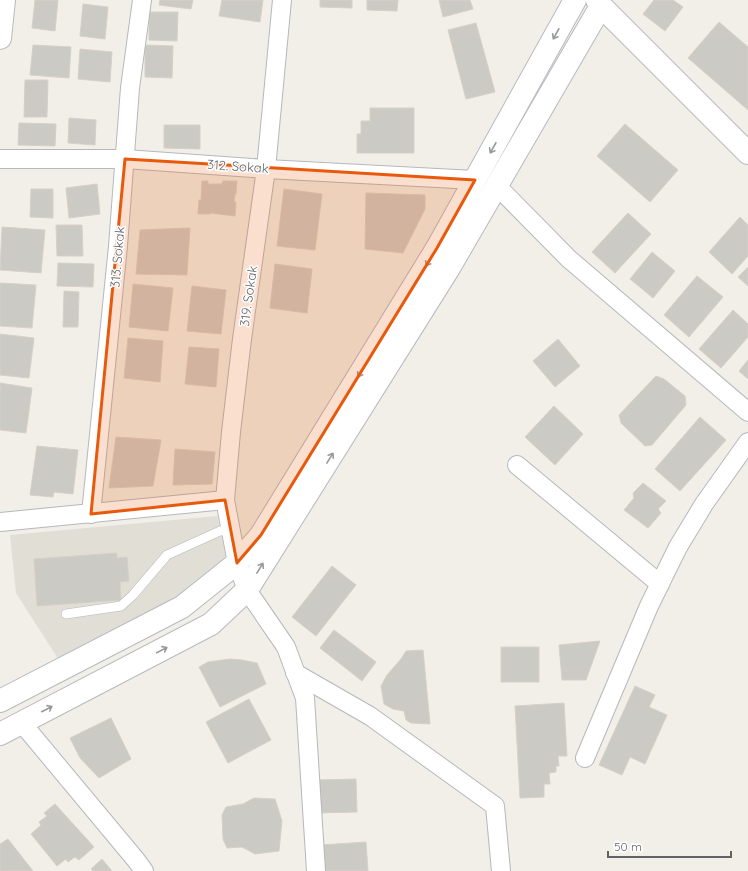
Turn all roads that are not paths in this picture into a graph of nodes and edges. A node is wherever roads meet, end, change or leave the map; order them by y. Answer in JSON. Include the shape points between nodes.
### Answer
{"nodes":[{"id":1,"x":4,"y":0,"type":"edge"},
{"id":2,"x":142,"y":0,"type":"edge"},
{"id":3,"x":282,"y":0,"type":"edge"},
{"id":4,"x":575,"y":0,"type":"edge"},
{"id":5,"x":601,"y":2,"type":"edge"},
{"id":6,"x":0,"y":38,"type":"edge"},
{"id":7,"x":748,"y":153,"type":"edge"},
{"id":8,"x":0,"y":159,"type":"edge"},
{"id":9,"x":125,"y":159,"type":"junction"},
{"id":10,"x":266,"y":169,"type":"junction"},
{"id":11,"x":475,"y":180,"type":"junction"},
{"id":12,"x":497,"y":186,"type":"junction"},
{"id":13,"x":748,"y":412,"type":"edge"},
{"id":14,"x":748,"y":442,"type":"edge"},
{"id":15,"x":517,"y":465,"type":"dead end"},
{"id":16,"x":224,"y":500,"type":"junction"},
{"id":17,"x":91,"y":514,"type":"junction"},
{"id":18,"x":0,"y":522,"type":"edge"},
{"id":19,"x":231,"y":530,"type":"junction"},
{"id":20,"x":237,"y":563,"type":"junction"},
{"id":21,"x":660,"y":584,"type":"junction"},
{"id":22,"x":247,"y":590,"type":"junction"},
{"id":23,"x":66,"y":614,"type":"dead end"},
{"id":24,"x":296,"y":673,"type":"junction"},
{"id":25,"x":0,"y":701,"type":"edge"},
{"id":26,"x":21,"y":722,"type":"junction"},
{"id":27,"x":0,"y":734,"type":"edge"},
{"id":28,"x":585,"y":758,"type":"dead end"},
{"id":29,"x":144,"y":871,"type":"edge"},
{"id":30,"x":316,"y":871,"type":"edge"},
{"id":31,"x":500,"y":871,"type":"edge"}],
"edges":[{"from":1,"to":6,"type":"street"},
{"from":2,"to":9,"type":"street","name":"313. Sokak","via":[[130,88]]},
{"from":3,"to":10,"type":"street","name":"319. Sokak"},
{"from":4,"to":11,"type":"street","one_way":true},
{"from":5,"to":7,"type":"street"},
{"from":5,"to":12,"type":"street"},
{"from":8,"to":9,"type":"street","name":"312. Sokak"},
{"from":9,"to":10,"type":"street","name":"312. Sokak"},
{"from":9,"to":17,"type":"street","name":"313. Sokak"},
{"from":10,"to":11,"type":"street","name":"312. Sokak"},
{"from":10,"to":16,"type":"street","name":"319. Sokak","via":[[230,432]]},
{"from":11,"to":20,"type":"street","one_way":true,"via":[[438,248],[261,535]]},
{"from":12,"to":13,"type":"street","via":[[569,259]]},
{"from":22,"to":12,"type":"street","one_way":true,"via":[[449,268]]},
{"from":14,"to":21,"type":"street","via":[[704,504],[678,547]]},
{"from":15,"to":21,"type":"street"},
{"from":16,"to":17,"type":"street"},
{"from":16,"to":19,"type":"street","name":"319. Sokak"},
{"from":17,"to":18,"type":"street"},
{"from":19,"to":20,"type":"street","name":"319. Sokak"},
{"from":19,"to":23,"type":"lane","via":[[220,531],[167,555],[121,606]]},
{"from":20,"to":22,"type":"street","name":"319. Sokak"},
{"from":20,"to":25,"type":"street","via":[[182,608]]},
{"from":21,"to":28,"type":"street"},
{"from":22,"to":24,"type":"street","name":"319. Sokak","via":[[286,648]]},
{"from":26,"to":22,"type":"street","one_way":true,"via":[[211,624]]},
{"from":24,"to":30,"type":"street","name":"319. Sokak","via":[[306,698]]},
{"from":24,"to":31,"type":"street","via":[[370,716],[495,806]]},
{"from":26,"to":27,"type":"street"},
{"from":26,"to":29,"type":"street"}]}
